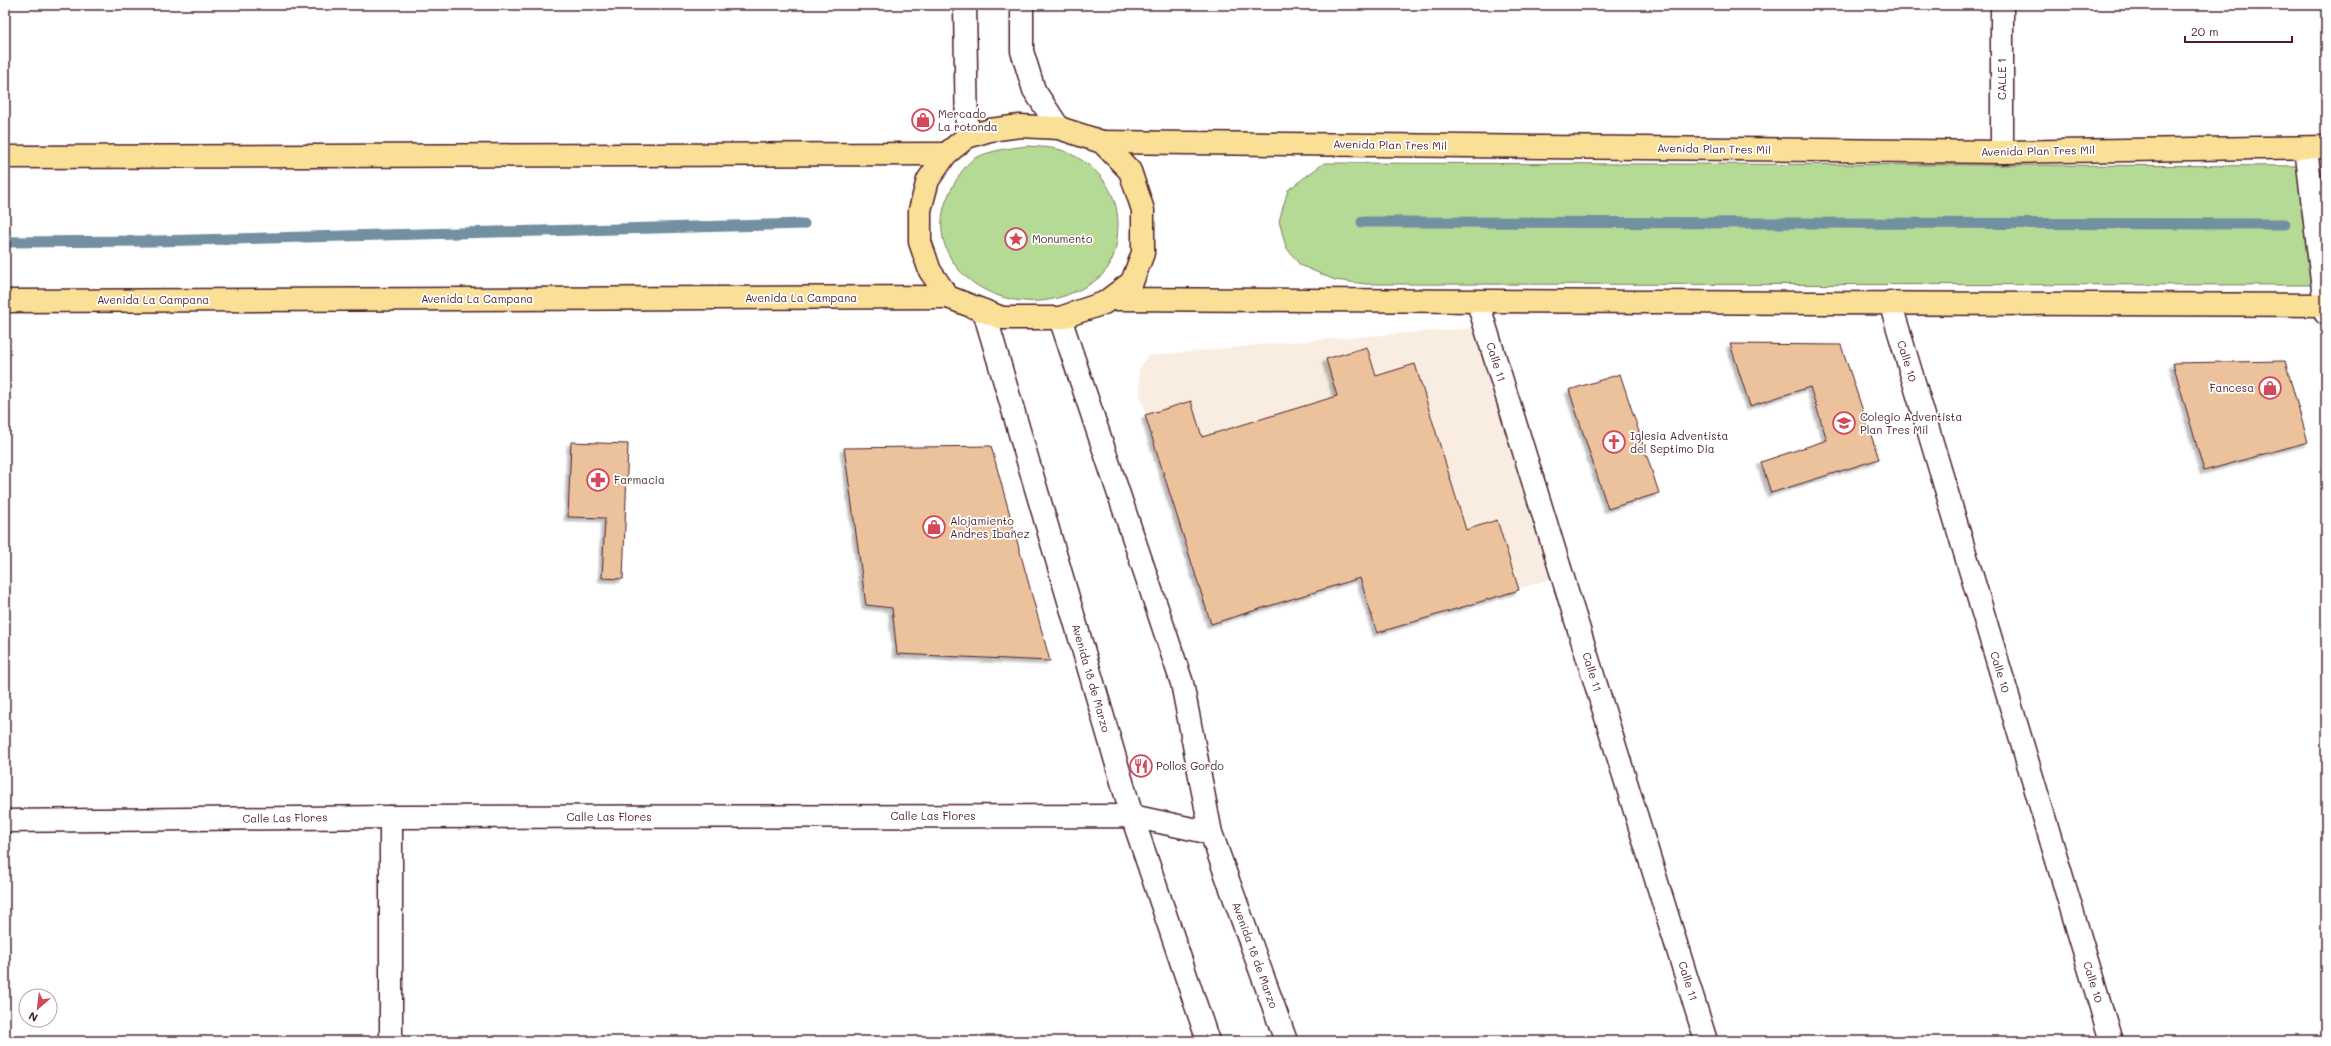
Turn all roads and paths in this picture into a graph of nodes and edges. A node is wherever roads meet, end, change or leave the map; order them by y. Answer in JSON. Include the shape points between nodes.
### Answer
{"nodes":[{"id":1,"x":966,"y":5,"type":"edge"},
{"id":2,"x":1022,"y":5,"type":"edge"},
{"id":3,"x":2002,"y":5,"type":"edge"},
{"id":4,"x":1060,"y":128,"type":"junction"},
{"id":5,"x":967,"y":137,"type":"junction"},
{"id":6,"x":1102,"y":142,"type":"junction"},
{"id":7,"x":2316,"y":148,"type":"edge"},
{"id":8,"x":2002,"y":152,"type":"junction"},
{"id":9,"x":946,"y":154,"type":"junction"},
{"id":10,"x":5,"y":157,"type":"edge"},
{"id":11,"x":948,"y":297,"type":"junction"},
{"id":12,"x":1110,"y":299,"type":"junction"},
{"id":13,"x":5,"y":301,"type":"edge"},
{"id":14,"x":1890,"y":302,"type":"junction"},
{"id":15,"x":1478,"y":303,"type":"junction"},
{"id":16,"x":2325,"y":308,"type":"edge"},
{"id":17,"x":984,"y":311,"type":"junction"},
{"id":18,"x":1060,"y":318,"type":"junction"},
{"id":19,"x":1132,"y":816,"type":"junction"},
{"id":20,"x":391,"y":817,"type":"junction"},
{"id":21,"x":5,"y":821,"type":"edge"},
{"id":22,"x":1211,"y":833,"type":"junction"},
{"id":23,"x":391,"y":1041,"type":"edge"},
{"id":24,"x":1208,"y":1041,"type":"edge"},
{"id":25,"x":1286,"y":1041,"type":"edge"},
{"id":26,"x":1706,"y":1041,"type":"edge"},
{"id":27,"x":2111,"y":1041,"type":"edge"}],
"edges":[{"from":1,"to":5,"type":"street"},
{"from":2,"to":4,"type":"street","via":[[1024,58],[1034,90]]},
{"from":3,"to":8,"type":"street","name":"CALLE 1"},
{"from":4,"to":5,"type":"main road","via":[[1020,126],[990,130]]},
{"from":4,"to":6,"type":"main road"},
{"from":5,"to":9,"type":"main road"},
{"from":6,"to":8,"type":"main road","name":"Avenida Plan Tres Mil"},
{"from":6,"to":12,"type":"main road","via":[[1130,171],[1143,210],[1142,252],[1132,282]]},
{"from":7,"to":8,"type":"main road","name":"Avenida Plan Tres Mil"},
{"from":7,"to":16,"type":"street"},
{"from":9,"to":10,"type":"main road"},
{"from":9,"to":11,"type":"main road","via":[[928,180],[920,210],[920,242],[930,271]]},
{"from":11,"to":13,"type":"main road","name":"Avenida La Campana"},
{"from":11,"to":17,"type":"main road"},
{"from":12,"to":15,"type":"main road"},
{"from":12,"to":18,"type":"main road"},
{"from":14,"to":15,"type":"main road"},
{"from":14,"to":16,"type":"main road"},
{"from":14,"to":27,"type":"street","name":"Calle 10"},
{"from":15,"to":26,"type":"street","name":"Calle 11"},
{"from":17,"to":18,"type":"main road","via":[[1002,318]]},
{"from":17,"to":19,"type":"street","name":"Avenida 18 de Marzo"},
{"from":18,"to":22,"type":"street","name":"Avenida 18 de Marzo","via":[[1182,683]]},
{"from":19,"to":20,"type":"street","name":"Calle Las Flores"},
{"from":19,"to":22,"type":"street","name":"Calle Las Flores"},
{"from":19,"to":24,"type":"street","name":"Avenida 18 de Marzo"},
{"from":20,"to":21,"type":"street","name":"Calle Las Flores"},
{"from":20,"to":23,"type":"street"},
{"from":22,"to":25,"type":"street","name":"Avenida 18 de Marzo"}]}
